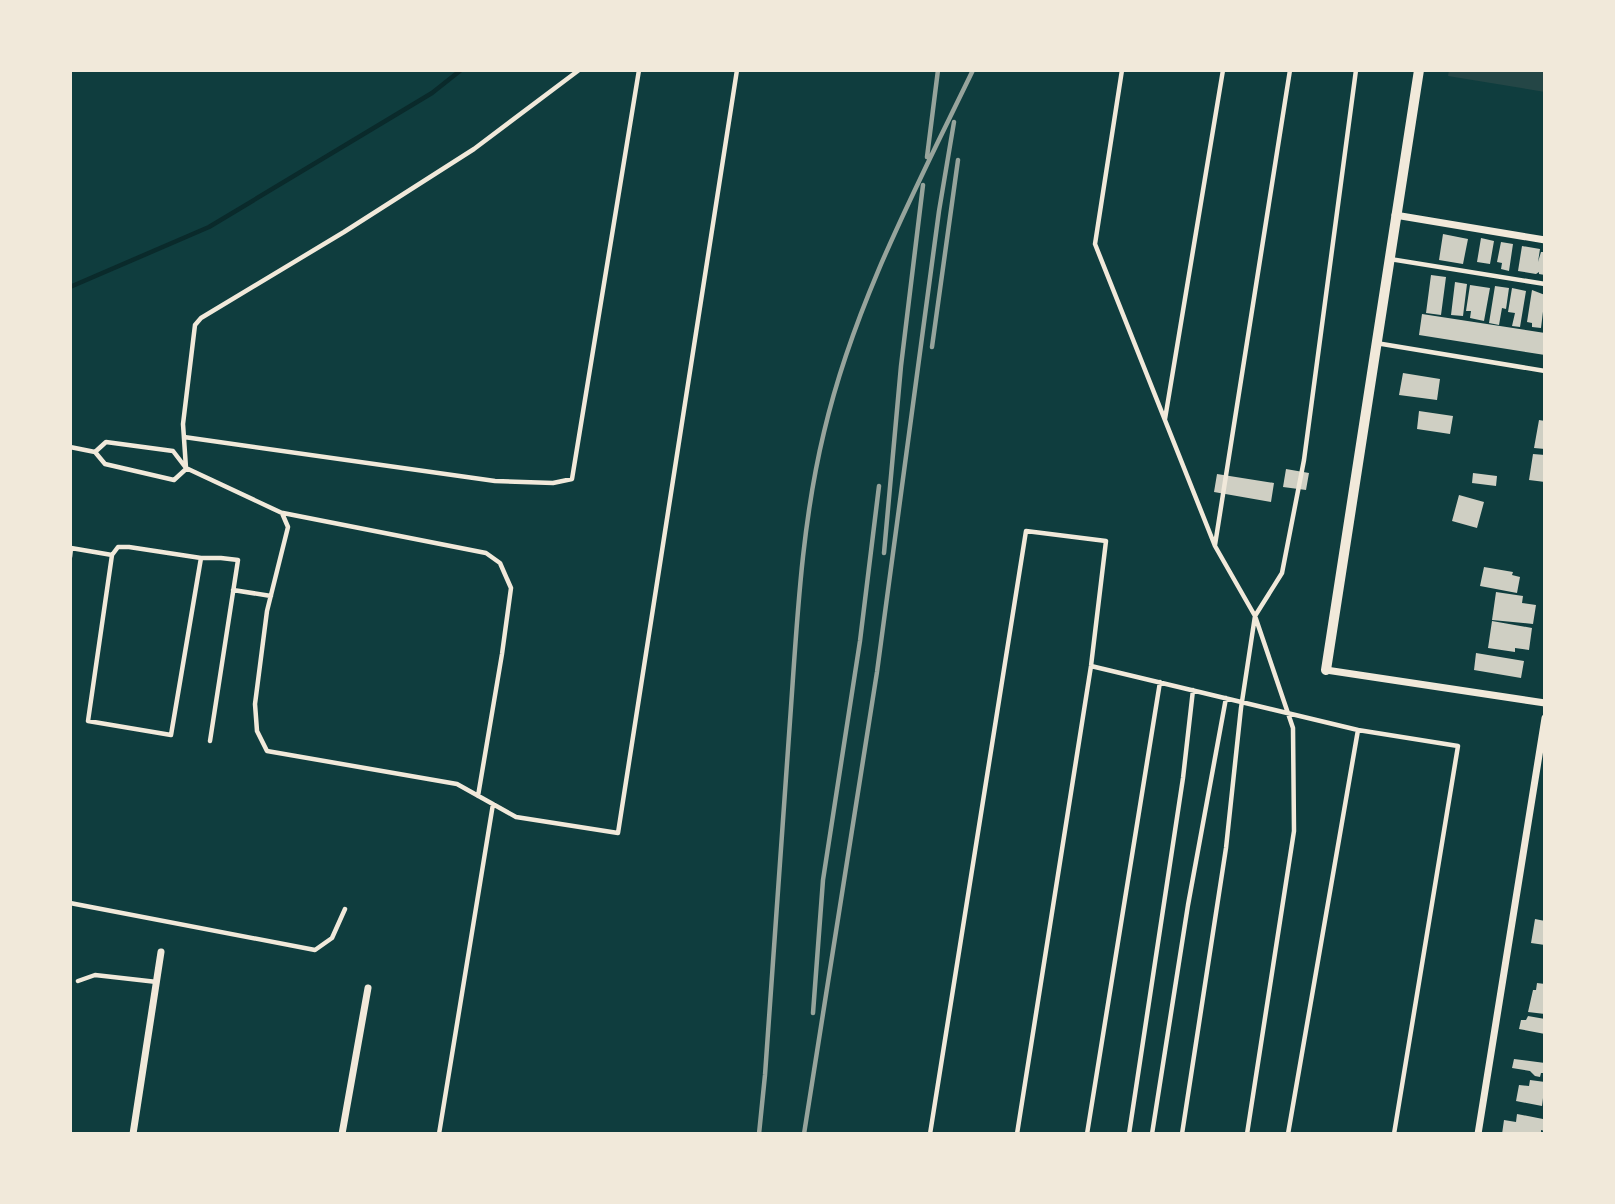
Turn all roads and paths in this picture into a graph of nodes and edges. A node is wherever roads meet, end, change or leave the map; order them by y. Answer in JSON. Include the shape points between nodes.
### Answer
{"nodes":[{"id":1,"x":579,"y":70,"type":"edge"},
{"id":2,"x":639,"y":70,"type":"edge"},
{"id":3,"x":737,"y":70,"type":"edge"},
{"id":4,"x":1122,"y":70,"type":"edge"},
{"id":5,"x":1223,"y":70,"type":"edge"},
{"id":6,"x":1290,"y":70,"type":"edge"},
{"id":7,"x":1356,"y":70,"type":"edge"},
{"id":8,"x":1419,"y":70,"type":"edge"},
{"id":9,"x":1395,"y":215,"type":"junction"},
{"id":10,"x":1545,"y":240,"type":"edge"},
{"id":11,"x":1389,"y":258,"type":"junction"},
{"id":12,"x":1545,"y":284,"type":"edge"},
{"id":13,"x":1376,"y":343,"type":"junction"},
{"id":14,"x":1545,"y":371,"type":"edge"},
{"id":15,"x":1165,"y":420,"type":"junction"},
{"id":16,"x":184,"y":437,"type":"junction"},
{"id":17,"x":70,"y":447,"type":"edge"},
{"id":18,"x":95,"y":452,"type":"junction"},
{"id":19,"x":186,"y":468,"type":"junction"},
{"id":20,"x":282,"y":513,"type":"junction"},
{"id":21,"x":1215,"y":546,"type":"junction"},
{"id":22,"x":112,"y":555,"type":"junction"},
{"id":23,"x":70,"y":557,"type":"edge"},
{"id":24,"x":201,"y":558,"type":"junction"},
{"id":25,"x":233,"y":590,"type":"junction"},
{"id":26,"x":271,"y":596,"type":"junction"},
{"id":27,"x":1255,"y":616,"type":"junction"},
{"id":28,"x":1091,"y":666,"type":"junction"},
{"id":29,"x":1326,"y":670,"type":"joint"},
{"id":30,"x":1160,"y":682,"type":"junction"},
{"id":31,"x":1193,"y":690,"type":"junction"},
{"id":32,"x":1226,"y":698,"type":"junction"},
{"id":33,"x":1242,"y":702,"type":"junction"},
{"id":34,"x":1545,"y":703,"type":"edge"},
{"id":35,"x":1287,"y":713,"type":"junction"},
{"id":36,"x":1545,"y":718,"type":"edge"},
{"id":37,"x":1358,"y":730,"type":"junction"},
{"id":38,"x":211,"y":741,"type":"dead end"},
{"id":39,"x":478,"y":796,"type":"junction"},
{"id":40,"x":493,"y":804,"type":"junction"},
{"id":41,"x":70,"y":903,"type":"edge"},
{"id":42,"x":345,"y":909,"type":"dead end"},
{"id":43,"x":161,"y":952,"type":"dead end"},
{"id":44,"x":78,"y":981,"type":"dead end"},
{"id":45,"x":157,"y":982,"type":"junction"},
{"id":46,"x":368,"y":988,"type":"dead end"},
{"id":47,"x":133,"y":1134,"type":"edge"},
{"id":48,"x":342,"y":1134,"type":"edge"},
{"id":49,"x":439,"y":1134,"type":"edge"},
{"id":50,"x":930,"y":1134,"type":"edge"},
{"id":51,"x":1017,"y":1134,"type":"edge"},
{"id":52,"x":1087,"y":1134,"type":"edge"},
{"id":53,"x":1129,"y":1134,"type":"edge"},
{"id":54,"x":1152,"y":1134,"type":"edge"},
{"id":55,"x":1182,"y":1134,"type":"edge"},
{"id":56,"x":1247,"y":1134,"type":"edge"},
{"id":57,"x":1288,"y":1134,"type":"edge"},
{"id":58,"x":1394,"y":1134,"type":"edge"},
{"id":59,"x":1478,"y":1134,"type":"edge"}],
"edges":[{"from":1,"to":16,"type":"lane","via":[[474,149],[201,317],[195,325]]},
{"from":2,"to":16,"type":"lane","via":[[572,479],[553,483],[495,481]]},
{"from":3,"to":40,"type":"lane","via":[[618,833],[516,817]]},
{"from":4,"to":15,"type":"lane","via":[[1095,244]]},
{"from":5,"to":15,"type":"lane"},
{"from":6,"to":21,"type":"lane"},
{"from":7,"to":27,"type":"lane","via":[[1304,460],[1282,573]]},
{"from":8,"to":9,"type":"street"},
{"from":9,"to":10,"type":"street"},
{"from":9,"to":11,"type":"street"},
{"from":11,"to":12,"type":"lane"},
{"from":11,"to":13,"type":"street"},
{"from":13,"to":14,"type":"lane"},
{"from":13,"to":29,"type":"street"},
{"from":15,"to":21,"type":"lane"},
{"from":16,"to":19,"type":"lane"},
{"from":17,"to":18,"type":"lane"},
{"from":18,"to":19,"type":"lane","via":[[105,464],[174,480]]},
{"from":18,"to":19,"type":"lane","via":[[106,442],[155,447],[173,451]]},
{"from":19,"to":20,"type":"lane"},
{"from":20,"to":26,"type":"lane","via":[[288,527]]},
{"from":20,"to":39,"type":"lane","via":[[486,553],[500,563],[511,588]]},
{"from":21,"to":27,"type":"lane"},
{"from":22,"to":23,"type":"lane","via":[[71,548]]},
{"from":22,"to":24,"type":"lane","via":[[118,547],[129,547]]},
{"from":22,"to":24,"type":"lane","via":[[88,721],[171,735]]},
{"from":24,"to":25,"type":"lane","via":[[238,560]]},
{"from":25,"to":26,"type":"lane"},
{"from":25,"to":38,"type":"lane"},
{"from":26,"to":39,"type":"lane","via":[[255,704],[257,731],[267,751],[457,784]]},
{"from":27,"to":33,"type":"lane"},
{"from":27,"to":35,"type":"lane"},
{"from":28,"to":30,"type":"lane"},
{"from":28,"to":50,"type":"lane","via":[[1106,541],[1026,531]]},
{"from":28,"to":51,"type":"lane"},
{"from":29,"to":34,"type":"street"},
{"from":30,"to":31,"type":"lane"},
{"from":30,"to":52,"type":"lane"},
{"from":31,"to":32,"type":"lane"},
{"from":31,"to":53,"type":"lane"},
{"from":32,"to":33,"type":"lane"},
{"from":32,"to":54,"type":"lane"},
{"from":33,"to":35,"type":"lane"},
{"from":33,"to":55,"type":"lane","via":[[1226,848]]},
{"from":35,"to":37,"type":"lane"},
{"from":35,"to":56,"type":"lane","via":[[1293,728],[1294,831]]},
{"from":36,"to":59,"type":"street"},
{"from":37,"to":57,"type":"lane"},
{"from":37,"to":58,"type":"lane","via":[[1458,746]]},
{"from":39,"to":40,"type":"lane"},
{"from":40,"to":49,"type":"lane"},
{"from":41,"to":42,"type":"lane","via":[[315,950],[332,938]]},
{"from":43,"to":45,"type":"street"},
{"from":44,"to":45,"type":"lane","via":[[95,975]]},
{"from":45,"to":47,"type":"street"},
{"from":46,"to":48,"type":"street"}]}
